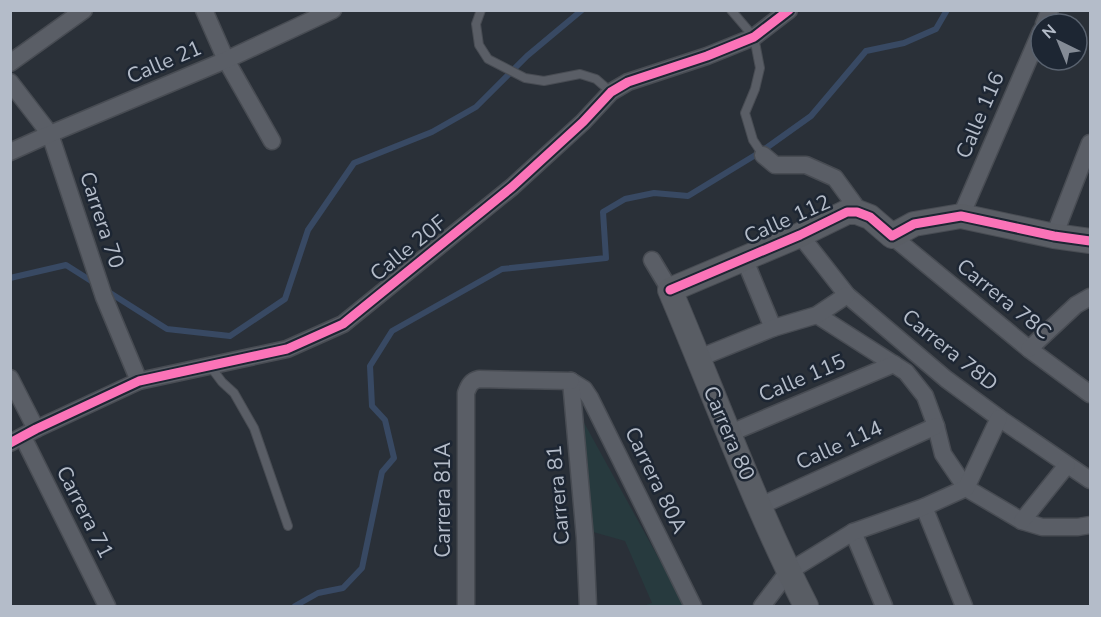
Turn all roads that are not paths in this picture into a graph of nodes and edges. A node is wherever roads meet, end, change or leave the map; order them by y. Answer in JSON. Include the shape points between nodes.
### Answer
{"nodes":[{"id":1,"x":84,"y":10,"type":"edge"},
{"id":2,"x":204,"y":10,"type":"edge"},
{"id":3,"x":333,"y":10,"type":"edge"},
{"id":4,"x":481,"y":10,"type":"edge"},
{"id":5,"x":731,"y":10,"type":"edge"},
{"id":6,"x":789,"y":10,"type":"edge"},
{"id":7,"x":754,"y":37,"type":"junction"},
{"id":8,"x":1029,"y":59,"type":"edge"},
{"id":9,"x":226,"y":60,"type":"junction"},
{"id":10,"x":10,"y":63,"type":"edge"},
{"id":11,"x":10,"y":82,"type":"edge"},
{"id":12,"x":611,"y":93,"type":"junction"},
{"id":13,"x":50,"y":134,"type":"junction"},
{"id":14,"x":272,"y":141,"type":"dead end"},
{"id":15,"x":1090,"y":143,"type":"edge"},
{"id":16,"x":10,"y":152,"type":"edge"},
{"id":17,"x":763,"y":155,"type":"joint"},
{"id":18,"x":857,"y":212,"type":"junction"},
{"id":19,"x":961,"y":216,"type":"junction"},
{"id":20,"x":800,"y":235,"type":"junction"},
{"id":21,"x":892,"y":236,"type":"junction"},
{"id":22,"x":1054,"y":236,"type":"junction"},
{"id":23,"x":1090,"y":241,"type":"edge"},
{"id":24,"x":744,"y":258,"type":"junction"},
{"id":25,"x":652,"y":260,"type":"dead end"},
{"id":26,"x":670,"y":290,"type":"junction"},
{"id":27,"x":847,"y":296,"type":"junction"},
{"id":28,"x":1083,"y":301,"type":"edge"},
{"id":29,"x":1090,"y":314,"type":"edge"},
{"id":30,"x":817,"y":315,"type":"junction"},
{"id":31,"x":773,"y":328,"type":"junction"},
{"id":32,"x":1029,"y":349,"type":"junction"},
{"id":33,"x":699,"y":358,"type":"junction"},
{"id":34,"x":894,"y":364,"type":"junction"},
{"id":35,"x":210,"y":366,"type":"junction"},
{"id":36,"x":10,"y":378,"type":"edge"},
{"id":37,"x":139,"y":381,"type":"junction"},
{"id":38,"x":571,"y":381,"type":"junction"},
{"id":39,"x":1090,"y":394,"type":"edge"},
{"id":40,"x":999,"y":418,"type":"junction"},
{"id":41,"x":936,"y":426,"type":"junction"},
{"id":42,"x":728,"y":434,"type":"junction"},
{"id":43,"x":23,"y":437,"type":"edge"},
{"id":44,"x":1067,"y":465,"type":"junction"},
{"id":45,"x":1090,"y":480,"type":"edge"},
{"id":46,"x":966,"y":488,"type":"junction"},
{"id":47,"x":760,"y":506,"type":"junction"},
{"id":48,"x":924,"y":507,"type":"junction"},
{"id":49,"x":1022,"y":521,"type":"junction"},
{"id":50,"x":1090,"y":525,"type":"edge"},
{"id":51,"x":288,"y":526,"type":"dead end"},
{"id":52,"x":853,"y":532,"type":"junction"},
{"id":53,"x":788,"y":572,"type":"junction"},
{"id":54,"x":107,"y":606,"type":"edge"},
{"id":55,"x":466,"y":606,"type":"edge"},
{"id":56,"x":588,"y":606,"type":"edge"},
{"id":57,"x":693,"y":606,"type":"edge"},
{"id":58,"x":762,"y":606,"type":"edge"},
{"id":59,"x":806,"y":606,"type":"edge"},
{"id":60,"x":884,"y":606,"type":"edge"},
{"id":61,"x":964,"y":606,"type":"edge"}],
"edges":[{"from":1,"to":10,"type":"street"},
{"from":2,"to":9,"type":"street"},
{"from":3,"to":9,"type":"street","name":"Calle 21"},
{"from":4,"to":12,"type":"lane","via":[[476,24],[479,45],[488,59],[525,78],[544,81],[580,74],[596,79]]},
{"from":5,"to":7,"type":"lane"},
{"from":6,"to":7,"type":"street","name":"Calle 20F"},
{"from":7,"to":12,"type":"street","name":"Calle 20F","via":[[628,82]]},
{"from":7,"to":17,"type":"lane","via":[[760,68],[745,113],[753,140]]},
{"from":8,"to":19,"type":"street","name":"Calle 116"},
{"from":9,"to":13,"type":"street","name":"Calle 21"},
{"from":9,"to":14,"type":"street"},
{"from":11,"to":13,"type":"street","name":"Carrera 70"},
{"from":12,"to":35,"type":"street","name":"Calle 20F","via":[[512,187],[343,324],[287,349]]},
{"from":13,"to":16,"type":"street","name":"Calle 21"},
{"from":13,"to":37,"type":"street","name":"Carrera 70","via":[[104,297]]},
{"from":15,"to":22,"type":"street"},
{"from":17,"to":18,"type":"street","via":[[775,165],[806,165],[835,178]]},
{"from":18,"to":20,"type":"street","name":"Calle 112","via":[[847,212]]},
{"from":18,"to":21,"type":"street","name":"Calle 112","via":[[870,217]]},
{"from":19,"to":21,"type":"street","via":[[914,224]]},
{"from":19,"to":22,"type":"street"},
{"from":20,"to":24,"type":"street","name":"Calle 112"},
{"from":20,"to":27,"type":"street","name":"Carrera 78D"},
{"from":21,"to":32,"type":"street","name":"Carrera 78C"},
{"from":22,"to":23,"type":"street"},
{"from":24,"to":26,"type":"street","name":"Calle 112"},
{"from":24,"to":31,"type":"street"},
{"from":25,"to":26,"type":"street","name":"Carrera 80"},
{"from":26,"to":33,"type":"street","name":"Carrera 80"},
{"from":27,"to":30,"type":"street"},
{"from":27,"to":40,"type":"street","name":"Carrera 78D"},
{"from":28,"to":29,"type":"street"},
{"from":28,"to":32,"type":"street"},
{"from":30,"to":31,"type":"street"},
{"from":30,"to":34,"type":"street"},
{"from":31,"to":33,"type":"street"},
{"from":32,"to":39,"type":"street","name":"Carrera 78C"},
{"from":33,"to":42,"type":"street","name":"Carrera 80"},
{"from":34,"to":41,"type":"street","via":[[906,372],[925,396]]},
{"from":34,"to":42,"type":"street","name":"Calle 115"},
{"from":35,"to":37,"type":"street","name":"Calle 20F"},
{"from":35,"to":51,"type":"lane","via":[[234,393],[254,428]]},
{"from":36,"to":43,"type":"street","name":"Carrera 71"},
{"from":37,"to":43,"type":"street","name":"Calle 20F"},
{"from":38,"to":55,"type":"street","name":"Carrera 81A","via":[[479,379],[469,385]]},
{"from":38,"to":56,"type":"street","name":"Carrera 81"},
{"from":38,"to":57,"type":"street","name":"Carrera 80A","via":[[590,398]]},
{"from":40,"to":44,"type":"street","name":"Carrera 78D"},
{"from":40,"to":46,"type":"street"},
{"from":41,"to":46,"type":"street","via":[[943,454]]},
{"from":41,"to":47,"type":"street","name":"Calle 114"},
{"from":42,"to":47,"type":"street","name":"Carrera 80"},
{"from":43,"to":54,"type":"street","name":"Carrera 71"},
{"from":44,"to":45,"type":"street","name":"Carrera 78D"},
{"from":44,"to":49,"type":"street"},
{"from":46,"to":48,"type":"street"},
{"from":46,"to":49,"type":"street"},
{"from":47,"to":53,"type":"street","name":"Carrera 80"},
{"from":48,"to":52,"type":"street"},
{"from":48,"to":61,"type":"street"},
{"from":49,"to":50,"type":"street","via":[[1042,527]]},
{"from":52,"to":53,"type":"street"},
{"from":52,"to":60,"type":"street"},
{"from":53,"to":58,"type":"street"},
{"from":53,"to":59,"type":"street","name":"Carrera 80"}]}
